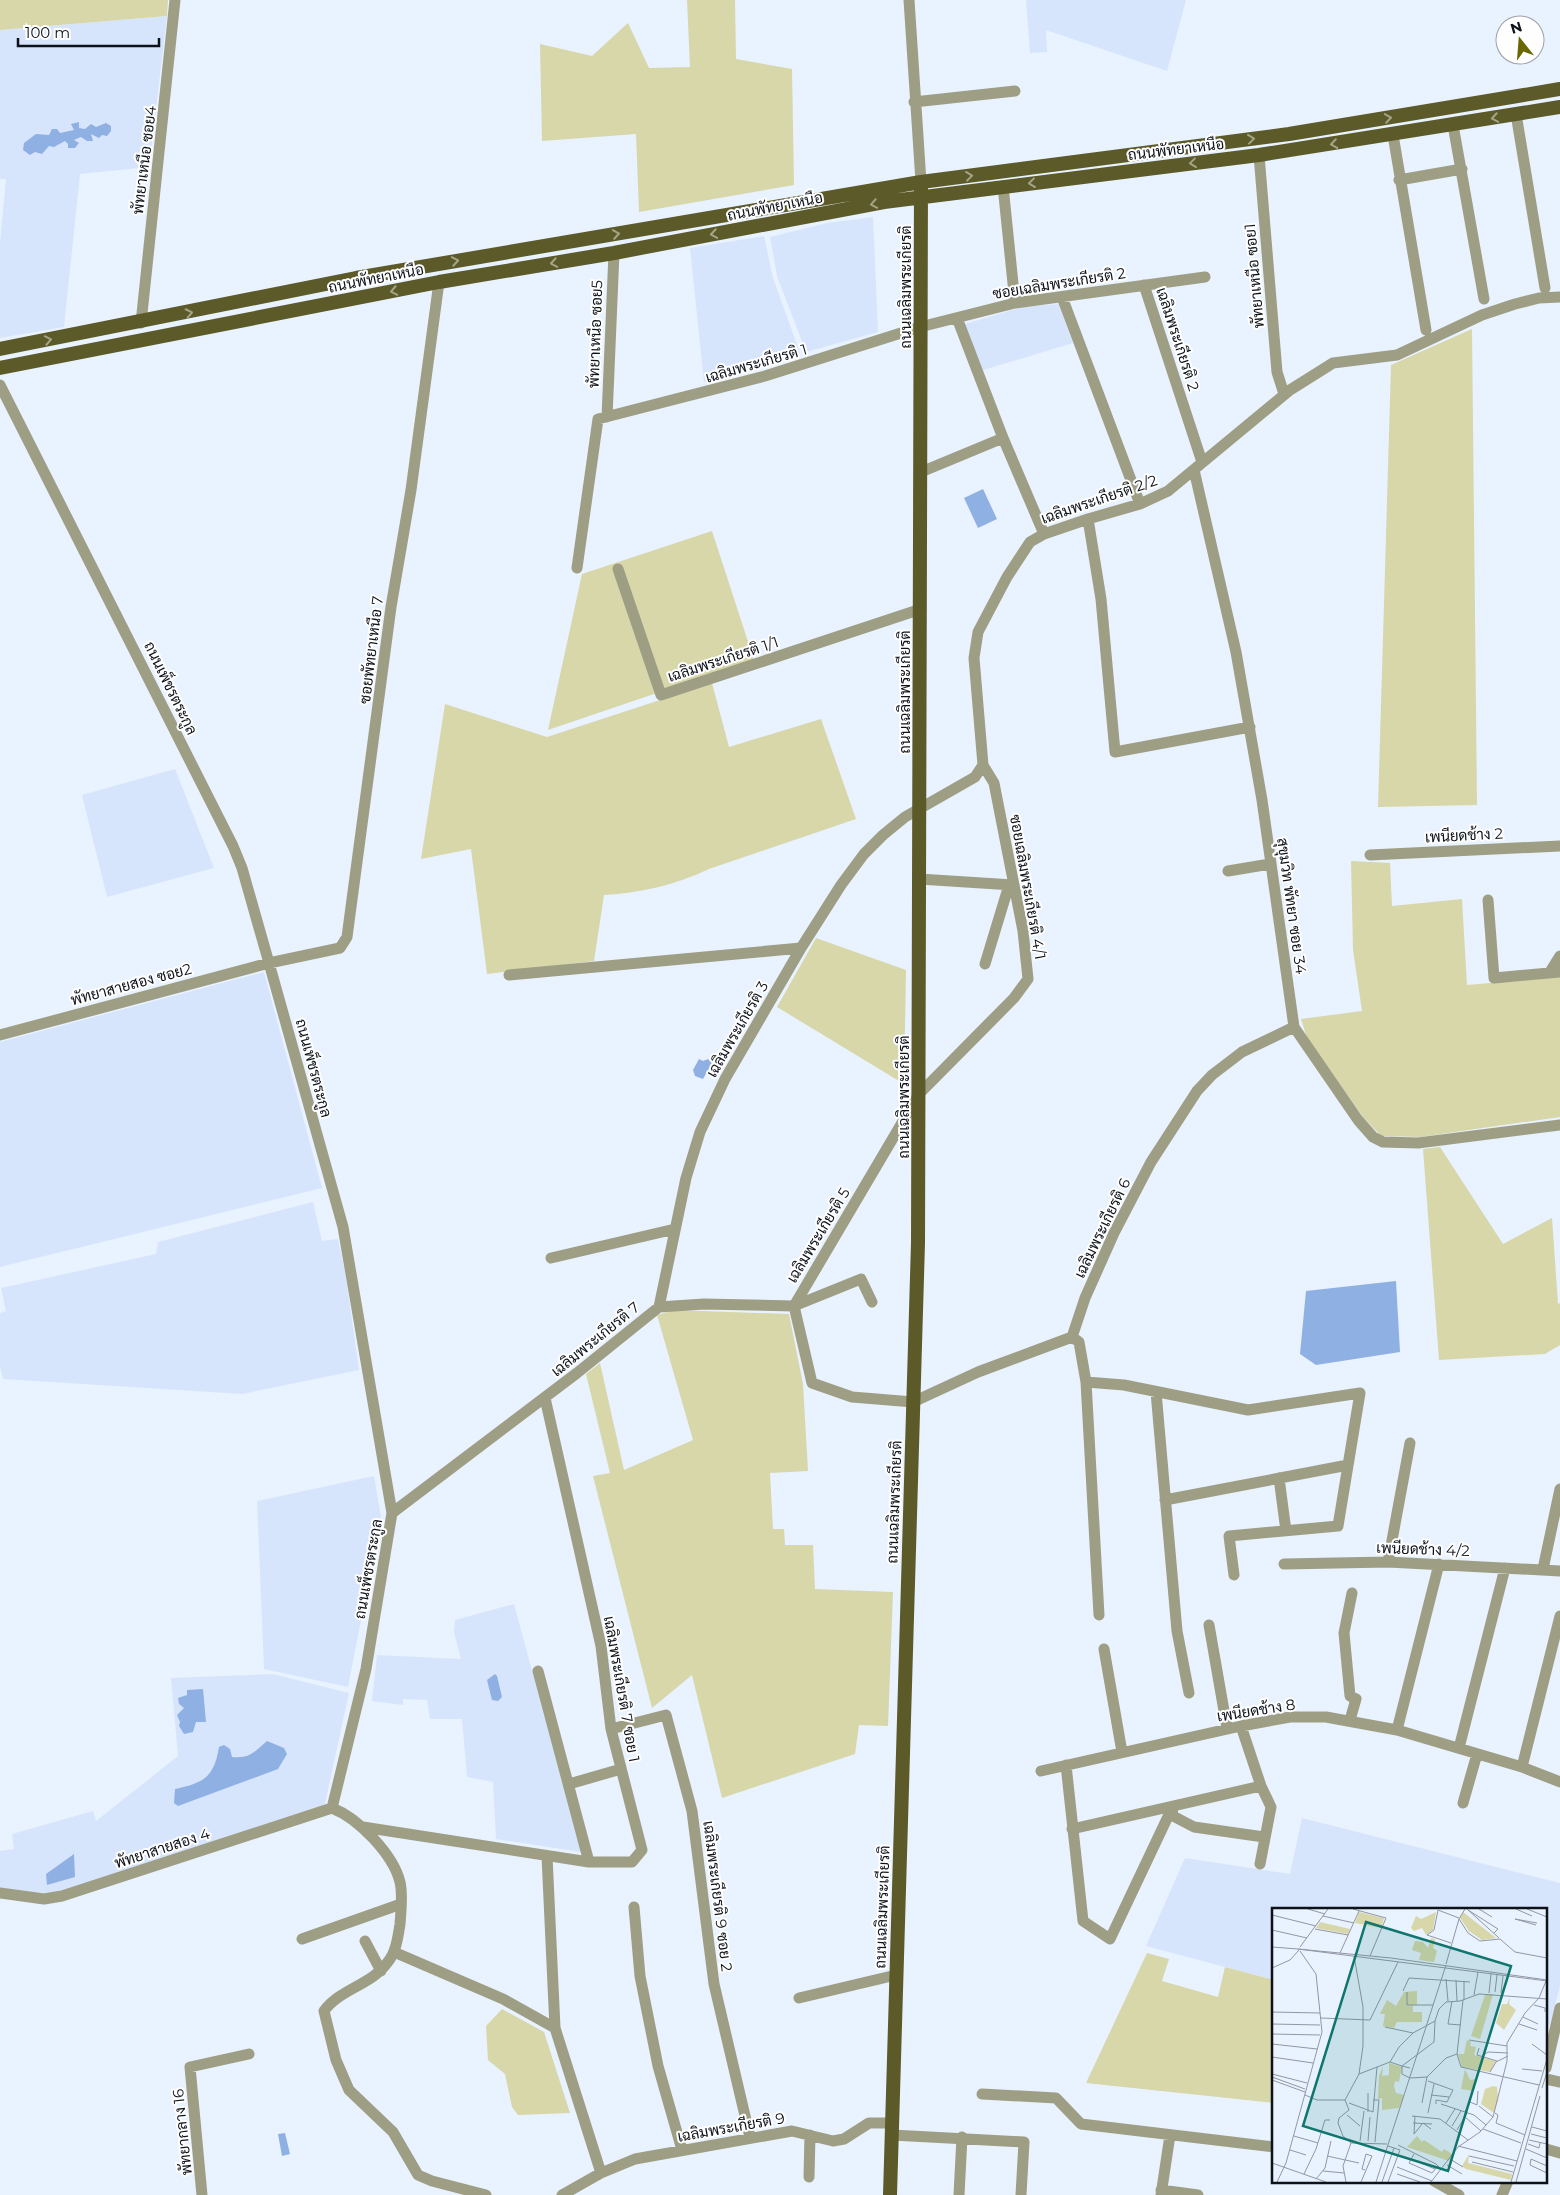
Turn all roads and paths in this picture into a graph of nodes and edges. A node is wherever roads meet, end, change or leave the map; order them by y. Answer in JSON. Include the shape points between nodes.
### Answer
{"nodes":[{"id":1,"x":175,"y":0,"type":"edge"},
{"id":2,"x":909,"y":0,"type":"edge"},
{"id":3,"x":1560,"y":90,"type":"edge"},
{"id":4,"x":1015,"y":91,"type":"dead end"},
{"id":5,"x":914,"y":102,"type":"junction"},
{"id":6,"x":1560,"y":107,"type":"edge"},
{"id":7,"x":1516,"y":114,"type":"junction"},
{"id":8,"x":1453,"y":124,"type":"junction"},
{"id":9,"x":1393,"y":135,"type":"junction"},
{"id":10,"x":1259,"y":155,"type":"junction"},
{"id":11,"x":1462,"y":169,"type":"junction"},
{"id":12,"x":1399,"y":180,"type":"junction"},
{"id":13,"x":1003,"y":186,"type":"junction"},
{"id":14,"x":921,"y":189,"type":"junction"},
{"id":15,"x":614,"y":252,"type":"junction"},
{"id":16,"x":1205,"y":277,"type":"dead end"},
{"id":17,"x":439,"y":282,"type":"junction"},
{"id":18,"x":1144,"y":285,"type":"junction"},
{"id":19,"x":1545,"y":288,"type":"dead end"},
{"id":20,"x":1062,"y":297,"type":"junction"},
{"id":21,"x":1560,"y":297,"type":"edge"},
{"id":22,"x":1484,"y":299,"type":"dead end"},
{"id":23,"x":1015,"y":303,"type":"junction"},
{"id":24,"x":957,"y":318,"type":"junction"},
{"id":25,"x":141,"y":323,"type":"junction"},
{"id":26,"x":920,"y":327,"type":"junction"},
{"id":27,"x":1426,"y":330,"type":"dead end"},
{"id":28,"x":0,"y":350,"type":"edge"},
{"id":29,"x":0,"y":368,"type":"edge"},
{"id":30,"x":0,"y":385,"type":"edge"},
{"id":31,"x":1284,"y":394,"type":"junction"},
{"id":32,"x":0,"y":396,"type":"edge"},
{"id":33,"x":603,"y":418,"type":"junction"},
{"id":34,"x":20,"y":425,"type":"junction"},
{"id":35,"x":1003,"y":438,"type":"junction"},
{"id":36,"x":1198,"y":466,"type":"junction"},
{"id":37,"x":921,"y":472,"type":"junction"},
{"id":38,"x":1140,"y":504,"type":"junction"},
{"id":39,"x":1088,"y":519,"type":"junction"},
{"id":40,"x":1044,"y":534,"type":"junction"},
{"id":41,"x":577,"y":568,"type":"dead end"},
{"id":42,"x":618,"y":569,"type":"dead end"},
{"id":43,"x":921,"y":609,"type":"junction"},
{"id":44,"x":1250,"y":728,"type":"junction"},
{"id":45,"x":984,"y":765,"type":"junction"},
{"id":46,"x":920,"y":810,"type":"junction"},
{"id":47,"x":1560,"y":846,"type":"edge"},
{"id":48,"x":1370,"y":855,"type":"dead end"},
{"id":49,"x":1270,"y":864,"type":"junction"},
{"id":50,"x":1228,"y":871,"type":"dead end"},
{"id":51,"x":919,"y":880,"type":"junction"},
{"id":52,"x":1011,"y":885,"type":"junction"},
{"id":53,"x":1488,"y":900,"type":"dead end"},
{"id":54,"x":801,"y":948,"type":"junction"},
{"id":55,"x":1560,"y":956,"type":"edge"},
{"id":56,"x":269,"y":963,"type":"junction"},
{"id":57,"x":985,"y":964,"type":"dead end"},
{"id":58,"x":1555,"y":972,"type":"edge"},
{"id":59,"x":509,"y":976,"type":"dead end"},
{"id":60,"x":1294,"y":1027,"type":"junction"},
{"id":61,"x":0,"y":1035,"type":"edge"},
{"id":62,"x":919,"y":1094,"type":"junction"},
{"id":63,"x":1560,"y":1125,"type":"edge"},
{"id":64,"x":675,"y":1229,"type":"junction"},
{"id":65,"x":551,"y":1258,"type":"dead end"},
{"id":66,"x":872,"y":1302,"type":"dead end"},
{"id":67,"x":794,"y":1306,"type":"junction"},
{"id":68,"x":659,"y":1307,"type":"junction"},
{"id":69,"x":1072,"y":1337,"type":"junction"},
{"id":70,"x":1086,"y":1382,"type":"junction"},
{"id":71,"x":1156,"y":1392,"type":"junction"},
{"id":72,"x":545,"y":1398,"type":"junction"},
{"id":73,"x":913,"y":1402,"type":"junction"},
{"id":74,"x":1410,"y":1443,"type":"dead end"},
{"id":75,"x":1348,"y":1465,"type":"junction"},
{"id":76,"x":1279,"y":1478,"type":"junction"},
{"id":77,"x":1560,"y":1489,"type":"edge"},
{"id":78,"x":1165,"y":1500,"type":"junction"},
{"id":79,"x":392,"y":1513,"type":"junction"},
{"id":80,"x":1286,"y":1531,"type":"junction"},
{"id":81,"x":1388,"y":1562,"type":"junction"},
{"id":82,"x":1284,"y":1564,"type":"dead end"},
{"id":83,"x":1439,"y":1564,"type":"junction"},
{"id":84,"x":1505,"y":1568,"type":"junction"},
{"id":85,"x":1543,"y":1569,"type":"junction"},
{"id":86,"x":1560,"y":1571,"type":"edge"},
{"id":87,"x":1234,"y":1575,"type":"dead end"},
{"id":88,"x":1352,"y":1593,"type":"dead end"},
{"id":89,"x":1099,"y":1614,"type":"dead end"},
{"id":90,"x":1559,"y":1621,"type":"edge"},
{"id":91,"x":1209,"y":1625,"type":"dead end"},
{"id":92,"x":1104,"y":1649,"type":"dead end"},
{"id":93,"x":538,"y":1671,"type":"dead end"},
{"id":94,"x":1189,"y":1693,"type":"dead end"},
{"id":95,"x":1350,"y":1720,"type":"junction"},
{"id":96,"x":1241,"y":1726,"type":"junction"},
{"id":97,"x":1227,"y":1728,"type":"junction"},
{"id":98,"x":611,"y":1729,"type":"junction"},
{"id":99,"x":1397,"y":1730,"type":"junction"},
{"id":100,"x":1459,"y":1748,"type":"junction"},
{"id":101,"x":1122,"y":1752,"type":"junction"},
{"id":102,"x":1477,"y":1754,"type":"junction"},
{"id":103,"x":1066,"y":1765,"type":"junction"},
{"id":104,"x":1522,"y":1767,"type":"junction"},
{"id":105,"x":621,"y":1769,"type":"junction"},
{"id":106,"x":1041,"y":1771,"type":"dead end"},
{"id":107,"x":1560,"y":1782,"type":"edge"},
{"id":108,"x":569,"y":1784,"type":"junction"},
{"id":109,"x":1261,"y":1786,"type":"junction"},
{"id":110,"x":1463,"y":1803,"type":"dead end"},
{"id":111,"x":332,"y":1808,"type":"junction"},
{"id":112,"x":1172,"y":1808,"type":"junction"},
{"id":113,"x":363,"y":1827,"type":"junction"},
{"id":114,"x":1072,"y":1829,"type":"junction"},
{"id":115,"x":1264,"y":1837,"type":"junction"},
{"id":116,"x":547,"y":1856,"type":"junction"},
{"id":117,"x":589,"y":1862,"type":"junction"},
{"id":118,"x":1260,"y":1864,"type":"dead end"},
{"id":119,"x":0,"y":1893,"type":"edge"},
{"id":120,"x":401,"y":1904,"type":"junction"},
{"id":121,"x":634,"y":1907,"type":"dead end"},
{"id":122,"x":302,"y":1939,"type":"dead end"},
{"id":123,"x":365,"y":1942,"type":"dead end"},
{"id":124,"x":394,"y":1952,"type":"junction"},
{"id":125,"x":381,"y":1972,"type":"junction"},
{"id":126,"x":896,"y":1975,"type":"junction"},
{"id":127,"x":799,"y":1998,"type":"dead end"},
{"id":128,"x":1560,"y":2008,"type":"edge"},
{"id":129,"x":555,"y":2028,"type":"junction"},
{"id":130,"x":249,"y":2054,"type":"dead end"},
{"id":131,"x":1548,"y":2059,"type":"edge"},
{"id":132,"x":982,"y":2094,"type":"dead end"},
{"id":133,"x":892,"y":2129,"type":"junction"},
{"id":134,"x":810,"y":2135,"type":"junction"},
{"id":135,"x":1170,"y":2135,"type":"junction"},
{"id":136,"x":750,"y":2137,"type":"junction"},
{"id":137,"x":962,"y":2137,"type":"junction"},
{"id":138,"x":1272,"y":2147,"type":"edge"},
{"id":139,"x":682,"y":2150,"type":"junction"},
{"id":140,"x":601,"y":2174,"type":"junction"},
{"id":141,"x":809,"y":2177,"type":"dead end"},
{"id":142,"x":1508,"y":2182,"type":"edge"},
{"id":143,"x":1438,"y":2188,"type":"edge"},
{"id":144,"x":1161,"y":2193,"type":"edge"},
{"id":145,"x":202,"y":2195,"type":"edge"},
{"id":146,"x":486,"y":2195,"type":"edge"},
{"id":147,"x":562,"y":2195,"type":"edge"},
{"id":148,"x":890,"y":2195,"type":"edge"},
{"id":149,"x":959,"y":2195,"type":"edge"},
{"id":150,"x":1021,"y":2195,"type":"edge"},
{"id":151,"x":1198,"y":2195,"type":"edge"},
{"id":152,"x":1459,"y":2195,"type":"edge"},
{"id":153,"x":1502,"y":2195,"type":"edge"}],
"edges":[{"from":1,"to":25,"type":"street","name":"พัทยาเหนือ ซอย4"},
{"from":2,"to":5,"type":"street","name":"ถนนเฉลิมพระเกียรติ"},
{"from":14,"to":3,"type":"main road","name":"ถนนพัทยาเหนือ","one_way":true},
{"from":4,"to":5,"type":"street"},
{"from":5,"to":14,"type":"street","name":"ถนนเฉลิมพระเกียรติ"},
{"from":6,"to":7,"type":"main road","name":"ถนนพัทยาเหนือ"},
{"from":7,"to":8,"type":"main road","name":"ถนนพัทยาเหนือ","one_way":true},
{"from":7,"to":19,"type":"street"},
{"from":8,"to":9,"type":"main road","name":"ถนนพัทยาเหนือ"},
{"from":8,"to":11,"type":"street"},
{"from":9,"to":10,"type":"main road","name":"ถนนพัทยาเหนือ","one_way":true},
{"from":9,"to":12,"type":"street"},
{"from":10,"to":13,"type":"main road","name":"ถนนพัทยาเหนือ","one_way":true},
{"from":10,"to":31,"type":"street","name":"พัทยาเหนือ ซอย1","via":[[1277,372]]},
{"from":11,"to":12,"type":"street"},
{"from":11,"to":22,"type":"street"},
{"from":12,"to":27,"type":"street"},
{"from":13,"to":14,"type":"main road","name":"ถนนพัทยาเหนือ"},
{"from":13,"to":23,"type":"street"},
{"from":14,"to":15,"type":"main road","name":"ถนนพัทยาเหนือ","one_way":true},
{"from":25,"to":14,"type":"main road","name":"ถนนพัทยาเหนือ","one_way":true,"via":[[356,278]]},
{"from":14,"to":26,"type":"main road","name":"ถนนเฉลิมพระเกียรติ"},
{"from":15,"to":17,"type":"main road","name":"ถนนพัทยาเหนือ","one_way":true},
{"from":15,"to":33,"type":"street","name":"พัทยาเหนือ ซอย5"},
{"from":16,"to":18,"type":"street","name":"เฉลิมพระเกียรติ 2"},
{"from":17,"to":29,"type":"main road","name":"ถนนพัทยาเหนือ","one_way":true},
{"from":17,"to":56,"type":"street","name":"ซอยพัทยาเหนือ 7","via":[[391,606],[348,937],[340,948]]},
{"from":18,"to":20,"type":"street","name":"ซอยเฉลิมพระเกียรติ 2"},
{"from":18,"to":36,"type":"street","name":"เฉลิมพระเกียรติ 2"},
{"from":20,"to":23,"type":"street","name":"ซอยเฉลิมพระเกียรติ 2"},
{"from":20,"to":38,"type":"street"},
{"from":21,"to":31,"type":"street","name":"เฉลิมพระเกียรติ 2/2","via":[[1539,298],[1490,313],[1397,355],[1332,363]]},
{"from":23,"to":24,"type":"street","name":"ซอยเฉลิมพระเกียรติ 2"},
{"from":24,"to":26,"type":"street","name":"ซอยเฉลิมพระเกียรติ 2"},
{"from":24,"to":35,"type":"street"},
{"from":28,"to":25,"type":"main road","name":"ถนนพัทยาเหนือ","one_way":true},
{"from":26,"to":33,"type":"street","name":"เฉลิมพระเกียรติ 1","via":[[774,374]]},
{"from":26,"to":37,"type":"main road","name":"ถนนเฉลิมพระเกียรติ"},
{"from":30,"to":34,"type":"street","name":"ถนนเพ็ชรตระกูล"},
{"from":31,"to":36,"type":"street","name":"เฉลิมพระเกียรติ 2/2"},
{"from":32,"to":34,"type":"street"},
{"from":33,"to":41,"type":"street","name":"พัทยาเหนือ ซอย5"},
{"from":34,"to":56,"type":"street","name":"ถนนเพ็ชรตระกูล","via":[[232,846],[242,868]]},
{"from":35,"to":37,"type":"street"},
{"from":35,"to":40,"type":"street"},
{"from":36,"to":38,"type":"street","name":"เฉลิมพระเกียรติ 2/2","via":[[1168,491]]},
{"from":36,"to":44,"type":"street","name":"สุขุมวิท พัทยา ซอย 34"},
{"from":37,"to":43,"type":"main road","name":"ถนนเฉลิมพระเกียรติ"},
{"from":38,"to":39,"type":"street","name":"เฉลิมพระเกียรติ 2/2"},
{"from":39,"to":40,"type":"street","name":"เฉลิมพระเกียรติ 2/2"},
{"from":39,"to":44,"type":"street","via":[[1101,599],[1115,752]]},
{"from":40,"to":45,"type":"street","name":"เฉลิมพระเกียรติ 2/2","via":[[1030,542],[978,632],[974,658]]},
{"from":42,"to":43,"type":"street","name":"เฉลิมพระเกียรติ 1/1","via":[[661,695]]},
{"from":43,"to":46,"type":"main road","name":"ถนนเฉลิมพระเกียรติ"},
{"from":44,"to":49,"type":"street","name":"สุขุมวิท พัทยา ซอย 34"},
{"from":45,"to":46,"type":"street","via":[[975,776]]},
{"from":45,"to":52,"type":"street","name":"ซอยเฉลิมพระเกียรติ 4/1","via":[[994,783]]},
{"from":46,"to":51,"type":"main road","name":"ถนนเฉลิมพระเกียรติ"},
{"from":46,"to":54,"type":"street","name":"เฉลิมพระเกียรติ 3","via":[[890,829],[864,854]]},
{"from":47,"to":48,"type":"street","name":"เพนียดช้าง 2"},
{"from":49,"to":50,"type":"street"},
{"from":49,"to":60,"type":"street","name":"สุขุมวิท พัทยา ซอย 34"},
{"from":51,"to":52,"type":"street"},
{"from":51,"to":62,"type":"main road","name":"ถนนเฉลิมพระเกียรติ"},
{"from":52,"to":57,"type":"street"},
{"from":52,"to":62,"type":"street","name":"ซอยเฉลิมพระเกียรติ 4/1","via":[[1023,931],[1028,979],[1014,998]]},
{"from":53,"to":58,"type":"street","via":[[1494,978]]},
{"from":54,"to":59,"type":"street"},
{"from":54,"to":64,"type":"street","name":"เฉลิมพระเกียรติ 3","via":[[725,1079],[700,1132]]},
{"from":55,"to":58,"type":"street"},
{"from":56,"to":61,"type":"street","name":"พัทยาสายสอง ซอย2"},
{"from":56,"to":79,"type":"street","name":"ถนนเพ็ชรตระกูล","via":[[343,1227]]},
{"from":60,"to":63,"type":"street","name":"สุขุมวิท พัทยา ซอย 34","via":[[1358,1120],[1373,1137],[1384,1142],[1418,1143]]},
{"from":60,"to":69,"type":"street","name":"เฉลิมพระเกียรติ 6","via":[[1242,1052],[1212,1075],[1198,1092],[1151,1162],[1114,1233],[1085,1298]]},
{"from":62,"to":67,"type":"street","name":"เฉลิมพระเกียรติ 5"},
{"from":62,"to":73,"type":"main road","name":"ถนนเฉลิมพระเกียรติ"},
{"from":64,"to":65,"type":"street"},
{"from":64,"to":68,"type":"street","name":"เฉลิมพระเกียรติ 3"},
{"from":66,"to":67,"type":"street","name":"เฉลิมพระเกียรติ 5","via":[[861,1278]]},
{"from":67,"to":68,"type":"street","name":"เฉลิมพระเกียรติ 7","via":[[704,1304]]},
{"from":67,"to":73,"type":"street","via":[[812,1384],[852,1397]]},
{"from":68,"to":72,"type":"street","name":"เฉลิมพระเกียรติ 7"},
{"from":69,"to":70,"type":"street","via":[[1079,1342]]},
{"from":69,"to":73,"type":"street","via":[[978,1372]]},
{"from":70,"to":71,"type":"street"},
{"from":70,"to":89,"type":"street"},
{"from":71,"to":75,"type":"street","via":[[1248,1410],[1360,1393]]},
{"from":71,"to":78,"type":"street"},
{"from":72,"to":79,"type":"street","name":"เฉลิมพระเกียรติ 7"},
{"from":72,"to":98,"type":"street","name":"เฉลิมพระเกียรติ 7 ซอย 1","via":[[601,1646]]},
{"from":73,"to":126,"type":"main road","name":"ถนนเฉลิมพระเกียรติ"},
{"from":74,"to":81,"type":"street"},
{"from":75,"to":76,"type":"street"},
{"from":75,"to":80,"type":"street","via":[[1338,1526]]},
{"from":76,"to":78,"type":"street"},
{"from":76,"to":80,"type":"street"},
{"from":77,"to":85,"type":"street"},
{"from":78,"to":94,"type":"street","via":[[1177,1631]]},
{"from":79,"to":111,"type":"street","name":"ถนนเพ็ชรตระกูล","via":[[366,1669]]},
{"from":80,"to":87,"type":"street","via":[[1229,1536]]},
{"from":81,"to":82,"type":"street","name":"เพนียดช้าง 4/2"},
{"from":81,"to":83,"type":"street","name":"เพนียดช้าง 4/2"},
{"from":83,"to":84,"type":"street","name":"เพนียดช้าง 4/2"},
{"from":83,"to":99,"type":"street"},
{"from":84,"to":85,"type":"street","name":"เพนียดช้าง 4/2"},
{"from":84,"to":100,"type":"street"},
{"from":85,"to":86,"type":"street","name":"เพนียดช้าง 4/2"},
{"from":88,"to":95,"type":"street","via":[[1344,1633],[1350,1696],[1356,1699]]},
{"from":90,"to":104,"type":"street"},
{"from":91,"to":97,"type":"street"},
{"from":92,"to":101,"type":"street"},
{"from":93,"to":108,"type":"street"},
{"from":95,"to":96,"type":"street","name":"เพนียดช้าง 8","via":[[1290,1717]]},
{"from":95,"to":99,"type":"street","name":"เพนียดช้าง 8"},
{"from":96,"to":97,"type":"street","name":"เพนียดช้าง 8"},
{"from":96,"to":109,"type":"street"},
{"from":97,"to":101,"type":"street","name":"เพนียดช้าง 8"},
{"from":98,"to":105,"type":"street","name":"เฉลิมพระเกียรติ 7 ซอย 1"},
{"from":98,"to":136,"type":"street","name":"เฉลิมพระเกียรติ 9 ซอย 2","via":[[666,1715],[692,1811],[714,1984]]},
{"from":99,"to":100,"type":"street","name":"เพนียดช้าง 8"},
{"from":100,"to":102,"type":"street","name":"เพนียดช้าง 8"},
{"from":101,"to":103,"type":"street","name":"เพนียดช้าง 8"},
{"from":102,"to":104,"type":"street","name":"เพนียดช้าง 8"},
{"from":102,"to":110,"type":"street"},
{"from":103,"to":106,"type":"street","name":"เพนียดช้าง 8"},
{"from":103,"to":114,"type":"street"},
{"from":104,"to":107,"type":"street","name":"เพนียดช้าง 8"},
{"from":105,"to":108,"type":"street"},
{"from":105,"to":117,"type":"street","name":"เฉลิมพระเกียรติ 7 ซอย 1","via":[[642,1850],[632,1862]]},
{"from":108,"to":117,"type":"street"},
{"from":109,"to":112,"type":"street"},
{"from":109,"to":115,"type":"street","via":[[1271,1807]]},
{"from":111,"to":113,"type":"street"},
{"from":111,"to":119,"type":"street","name":"พัทยาสายสอง 4","via":[[62,1896],[44,1898]]},
{"from":112,"to":114,"type":"street"},
{"from":112,"to":114,"type":"street","via":[[1110,1939],[1083,1920]]},
{"from":112,"to":115,"type":"street","via":[[1173,1816],[1194,1827]]},
{"from":113,"to":116,"type":"street","name":"เฉลิมพระเกียรติ 7 ซอย 1"},
{"from":113,"to":120,"type":"street","via":[[378,1842],[398,1876]]},
{"from":115,"to":118,"type":"street"},
{"from":116,"to":117,"type":"street","name":"เฉลิมพระเกียรติ 7 ซอย 1"},
{"from":116,"to":129,"type":"street"},
{"from":120,"to":122,"type":"street"},
{"from":120,"to":124,"type":"street"},
{"from":121,"to":139,"type":"street","via":[[642,1985],[658,2066]]},
{"from":123,"to":125,"type":"street"},
{"from":124,"to":125,"type":"street"},
{"from":124,"to":129,"type":"street","via":[[502,1999]]},
{"from":125,"to":146,"type":"street","via":[[332,2001],[324,2011],[336,2060],[349,2090],[393,2132],[418,2175]]},
{"from":126,"to":127,"type":"street"},
{"from":126,"to":133,"type":"main road","name":"ถนนเฉลิมพระเกียรติ"},
{"from":128,"to":131,"type":"street"},
{"from":129,"to":140,"type":"street"},
{"from":130,"to":145,"type":"street","name":"พัทยากลาง 16","via":[[190,2067]]},
{"from":132,"to":135,"type":"street","via":[[1056,2098],[1081,2124]]},
{"from":133,"to":134,"type":"street","name":"เฉลิมพระเกียรติ 9","via":[[869,2123],[844,2139],[826,2140]]},
{"from":133,"to":137,"type":"street","name":"เฉลิมพระเกียรติ 9"},
{"from":133,"to":148,"type":"main road","name":"ถนนเฉลิมพระเกียรติ"},
{"from":134,"to":136,"type":"street","name":"เฉลิมพระเกียรติ 9","via":[[792,2131]]},
{"from":134,"to":141,"type":"street"},
{"from":135,"to":138,"type":"street"},
{"from":135,"to":144,"type":"street"},
{"from":136,"to":139,"type":"street","name":"เฉลิมพระเกียรติ 9"},
{"from":137,"to":149,"type":"street"},
{"from":137,"to":150,"type":"street","name":"เฉลิมพระเกียรติ 9","via":[[1024,2142]]},
{"from":139,"to":140,"type":"street","name":"เฉลิมพระเกียรติ 9","via":[[635,2159]]},
{"from":140,"to":147,"type":"street","name":"เฉลิมพระเกียรติ 9"},
{"from":142,"to":153,"type":"street"},
{"from":143,"to":152,"type":"street"},
{"from":144,"to":151,"type":"street"}]}
